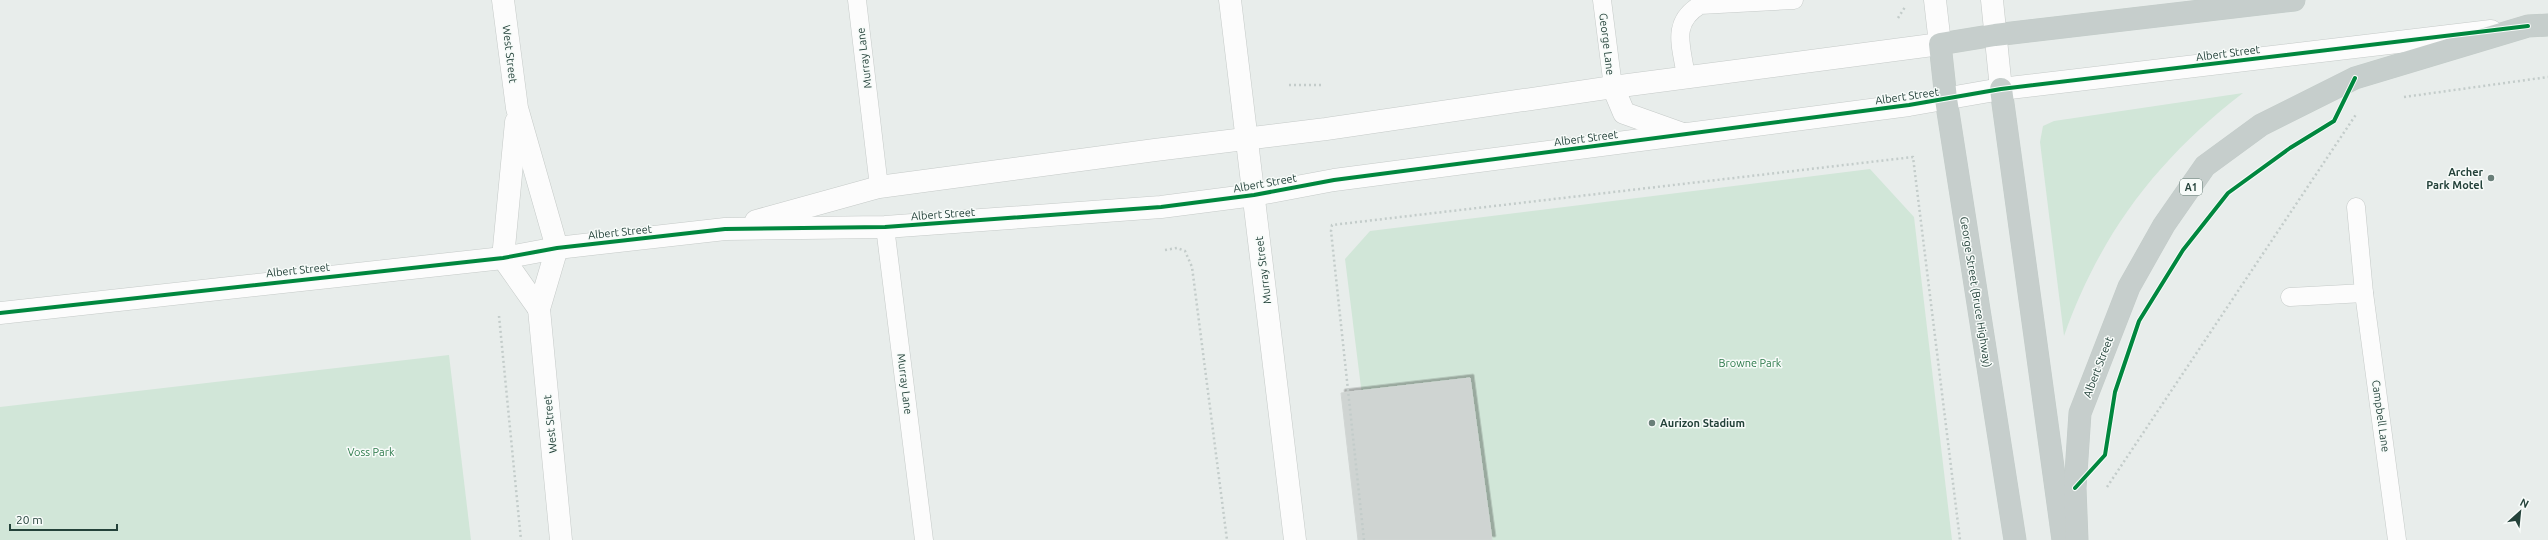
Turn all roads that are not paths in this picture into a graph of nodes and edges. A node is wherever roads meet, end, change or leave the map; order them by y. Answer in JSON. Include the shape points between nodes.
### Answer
{"nodes":[{"id":1,"x":503,"y":0,"type":"edge"},
{"id":2,"x":857,"y":0,"type":"edge"},
{"id":3,"x":1230,"y":0,"type":"edge"},
{"id":4,"x":1602,"y":0,"type":"edge"},
{"id":5,"x":1794,"y":0,"type":"edge"},
{"id":6,"x":1935,"y":0,"type":"edge"},
{"id":7,"x":1992,"y":0,"type":"edge"},
{"id":8,"x":2294,"y":0,"type":"edge"},
{"id":9,"x":2538,"y":25,"type":"edge"},
{"id":10,"x":1996,"y":35,"type":"junction"},
{"id":11,"x":1940,"y":44,"type":"junction"},
{"id":12,"x":1686,"y":77,"type":"junction"},
{"id":13,"x":1613,"y":87,"type":"junction"},
{"id":14,"x":2001,"y":89,"type":"junction"},
{"id":15,"x":1946,"y":99,"type":"junction"},
{"id":16,"x":517,"y":108,"type":"junction"},
{"id":17,"x":1683,"y":134,"type":"junction"},
{"id":18,"x":1246,"y":139,"type":"junction"},
{"id":19,"x":879,"y":187,"type":"junction"},
{"id":20,"x":1254,"y":195,"type":"junction"},
{"id":21,"x":2356,"y":207,"type":"dead end"},
{"id":22,"x":885,"y":227,"type":"junction"},
{"id":23,"x":725,"y":229,"type":"junction"},
{"id":24,"x":557,"y":248,"type":"junction"},
{"id":25,"x":503,"y":258,"type":"junction"},
{"id":26,"x":2364,"y":292,"type":"junction"},
{"id":27,"x":2290,"y":297,"type":"dead end"},
{"id":28,"x":539,"y":309,"type":"junction"},
{"id":29,"x":0,"y":313,"type":"edge"},
{"id":30,"x":561,"y":540,"type":"edge"},
{"id":31,"x":924,"y":540,"type":"edge"},
{"id":32,"x":1295,"y":540,"type":"edge"},
{"id":33,"x":2015,"y":540,"type":"edge"},
{"id":34,"x":2063,"y":540,"type":"edge"},
{"id":35,"x":2077,"y":540,"type":"edge"},
{"id":36,"x":2397,"y":540,"type":"edge"}],
"edges":[{"from":1,"to":16,"type":"street","name":"West Street"},
{"from":2,"to":19,"type":"lane","name":"Murray Lane"},
{"from":3,"to":18,"type":"street","name":"Murray Street"},
{"from":4,"to":13,"type":"lane","name":"George Lane"},
{"from":5,"to":12,"type":"lane","via":[[1700,5],[1687,13],[1680,32]]},
{"from":6,"to":11,"type":"street"},
{"from":7,"to":10,"type":"street"},
{"from":8,"to":10,"type":"highway","name":"Albert Street"},
{"from":9,"to":14,"type":"street","name":"Albert Street"},
{"from":9,"to":35,"type":"highway","name":"Albert Street","number":"A1","via":[[2355,78],[2261,125],[2205,166],[2164,225],[2129,287],[2080,413],[2076,488]]},
{"from":10,"to":11,"type":"highway","name":"Albert Street"},
{"from":10,"to":14,"type":"street"},
{"from":11,"to":12,"type":"street","name":"Albert Street"},
{"from":11,"to":15,"type":"highway","name":"George Street (Bruce Highway)"},
{"from":12,"to":13,"type":"street","name":"Albert Street"},
{"from":13,"to":17,"type":"street","name":"Albert Street","via":[[1624,113]]},
{"from":13,"to":18,"type":"street","name":"Albert Street"},
{"from":14,"to":15,"type":"street","name":"Albert Street"},
{"from":14,"to":34,"type":"highway"},
{"from":15,"to":17,"type":"street","name":"Albert Street"},
{"from":15,"to":33,"type":"highway","name":"George Street (Bruce Highway)"},
{"from":16,"to":24,"type":"street","name":"West Street"},
{"from":16,"to":25,"type":"street","name":"West Street"},
{"from":17,"to":20,"type":"street","name":"Albert Street","via":[[1334,180]]},
{"from":18,"to":19,"type":"street","name":"Albert Street"},
{"from":18,"to":20,"type":"street","name":"Murray Street"},
{"from":19,"to":23,"type":"street","name":"Albert Street"},
{"from":20,"to":22,"type":"street","name":"Albert Street","via":[[1161,207]]},
{"from":20,"to":32,"type":"street","name":"Murray Street"},
{"from":21,"to":26,"type":"lane","name":"Campbell Lane"},
{"from":22,"to":23,"type":"street","name":"Albert Street"},
{"from":22,"to":31,"type":"lane","name":"Murray Lane"},
{"from":23,"to":24,"type":"street","name":"Albert Street"},
{"from":24,"to":25,"type":"street","name":"Albert Street"},
{"from":24,"to":28,"type":"street","name":"West Street"},
{"from":25,"to":28,"type":"street","name":"West Street"},
{"from":25,"to":29,"type":"street","name":"Albert Street"},
{"from":26,"to":27,"type":"lane"},
{"from":26,"to":36,"type":"lane","name":"Campbell Lane"},
{"from":28,"to":30,"type":"street","name":"West Street"}]}
